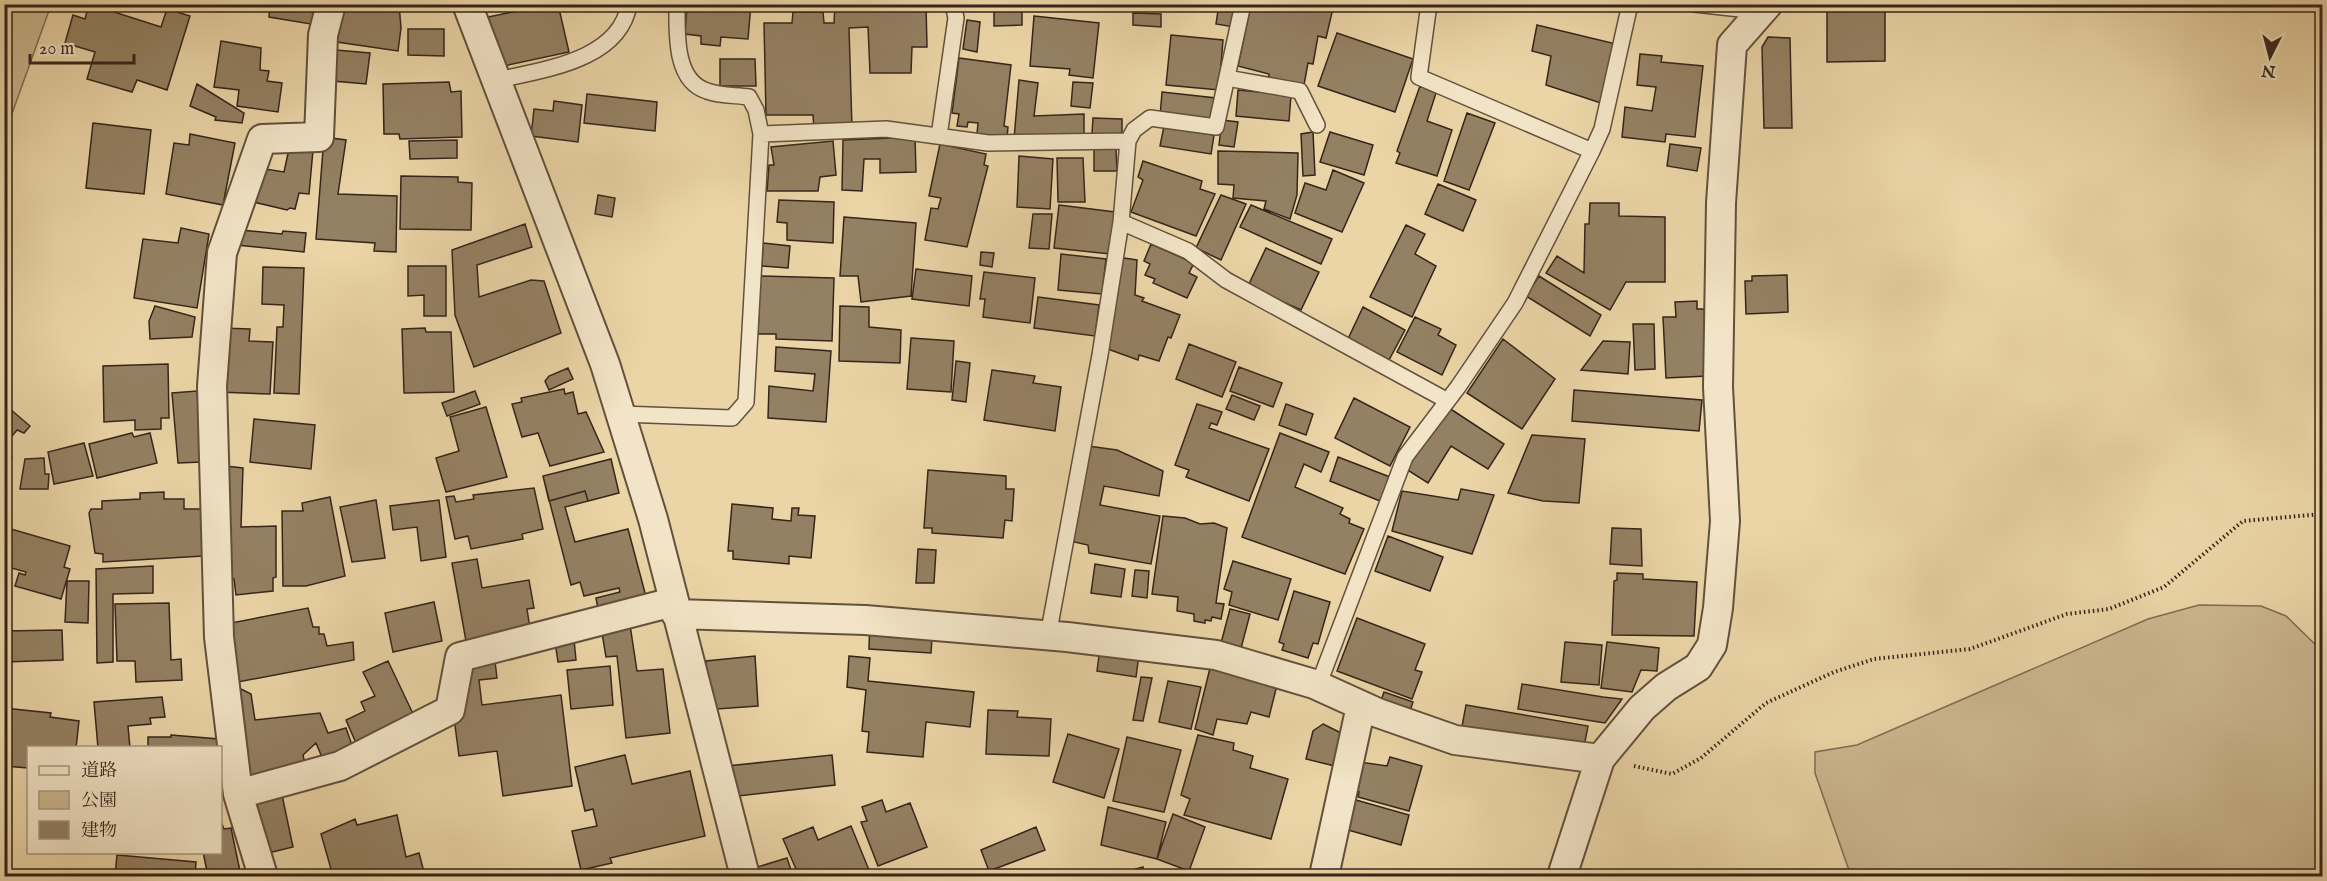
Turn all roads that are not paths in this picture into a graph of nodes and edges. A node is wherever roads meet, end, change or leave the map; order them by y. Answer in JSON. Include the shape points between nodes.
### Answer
{"nodes":[{"id":1,"x":331,"y":4,"type":"edge"},
{"id":2,"x":467,"y":4,"type":"edge"},
{"id":3,"x":629,"y":4,"type":"edge"},
{"id":4,"x":677,"y":4,"type":"edge"},
{"id":5,"x":953,"y":4,"type":"edge"},
{"id":6,"x":1243,"y":4,"type":"edge"},
{"id":7,"x":1430,"y":4,"type":"edge"},
{"id":8,"x":1630,"y":4,"type":"edge"},
{"id":9,"x":1695,"y":4,"type":"edge"},
{"id":10,"x":1766,"y":4,"type":"edge"},
{"id":11,"x":1227,"y":78,"type":"junction"},
{"id":12,"x":494,"y":81,"type":"junction"},
{"id":13,"x":1317,"y":125,"type":"dead end"},
{"id":14,"x":761,"y":134,"type":"junction"},
{"id":15,"x":939,"y":136,"type":"junction"},
{"id":16,"x":1128,"y":141,"type":"junction"},
{"id":17,"x":1592,"y":151,"type":"junction"},
{"id":18,"x":1120,"y":222,"type":"junction"},
{"id":19,"x":1446,"y":400,"type":"junction"},
{"id":20,"x":621,"y":414,"type":"junction"},
{"id":21,"x":674,"y":608,"type":"junction"},
{"id":22,"x":1048,"y":636,"type":"junction"},
{"id":23,"x":1318,"y":686,"type":"junction"},
{"id":24,"x":1361,"y":706,"type":"junction"},
{"id":25,"x":1600,"y":759,"type":"junction"},
{"id":26,"x":238,"y":794,"type":"junction"},
{"id":27,"x":263,"y":876,"type":"edge"},
{"id":28,"x":745,"y":876,"type":"edge"},
{"id":29,"x":1324,"y":876,"type":"edge"},
{"id":30,"x":1562,"y":876,"type":"edge"}],
"edges":[{"from":1,"to":26,"type":"street","via":[[323,35],[319,137],[262,139],[222,253],[212,410],[219,637]]},
{"from":2,"to":12,"type":"street"},
{"from":3,"to":12,"type":"lane","via":[[610,41],[577,61]]},
{"from":4,"to":14,"type":"lane","via":[[676,50],[692,81],[706,91],[749,97]]},
{"from":5,"to":15,"type":"lane","via":[[956,18]]},
{"from":6,"to":11,"type":"lane"},
{"from":7,"to":17,"type":"lane","via":[[1419,77]]},
{"from":8,"to":17,"type":"lane","via":[[1602,129]]},
{"from":9,"to":10,"type":"lane","via":[[1740,9]]},
{"from":10,"to":25,"type":"street","via":[[1732,45],[1722,203],[1719,375],[1725,521],[1712,645],[1698,667],[1642,708]]},
{"from":11,"to":13,"type":"lane","via":[[1300,91]]},
{"from":11,"to":16,"type":"lane","via":[[1216,127],[1149,118]]},
{"from":12,"to":20,"type":"street"},
{"from":14,"to":15,"type":"lane","via":[[886,129]]},
{"from":14,"to":20,"type":"lane","via":[[746,402],[732,418]]},
{"from":15,"to":16,"type":"lane","via":[[988,143]]},
{"from":16,"to":18,"type":"lane"},
{"from":17,"to":19,"type":"lane","via":[[1515,303]]},
{"from":18,"to":19,"type":"lane","via":[[1188,250],[1226,280]]},
{"from":18,"to":22,"type":"lane","via":[[1100,355]]},
{"from":19,"to":23,"type":"lane","via":[[1405,457]]},
{"from":20,"to":21,"type":"street","via":[[653,519]]},
{"from":21,"to":22,"type":"street"},
{"from":21,"to":26,"type":"street","via":[[460,657],[450,710],[340,766]]},
{"from":21,"to":28,"type":"street"},
{"from":22,"to":23,"type":"street","via":[[1216,655]]},
{"from":23,"to":24,"type":"street"},
{"from":24,"to":25,"type":"street","via":[[1455,740]]},
{"from":24,"to":29,"type":"street"},
{"from":25,"to":30,"type":"street"},
{"from":26,"to":27,"type":"street"}]}
